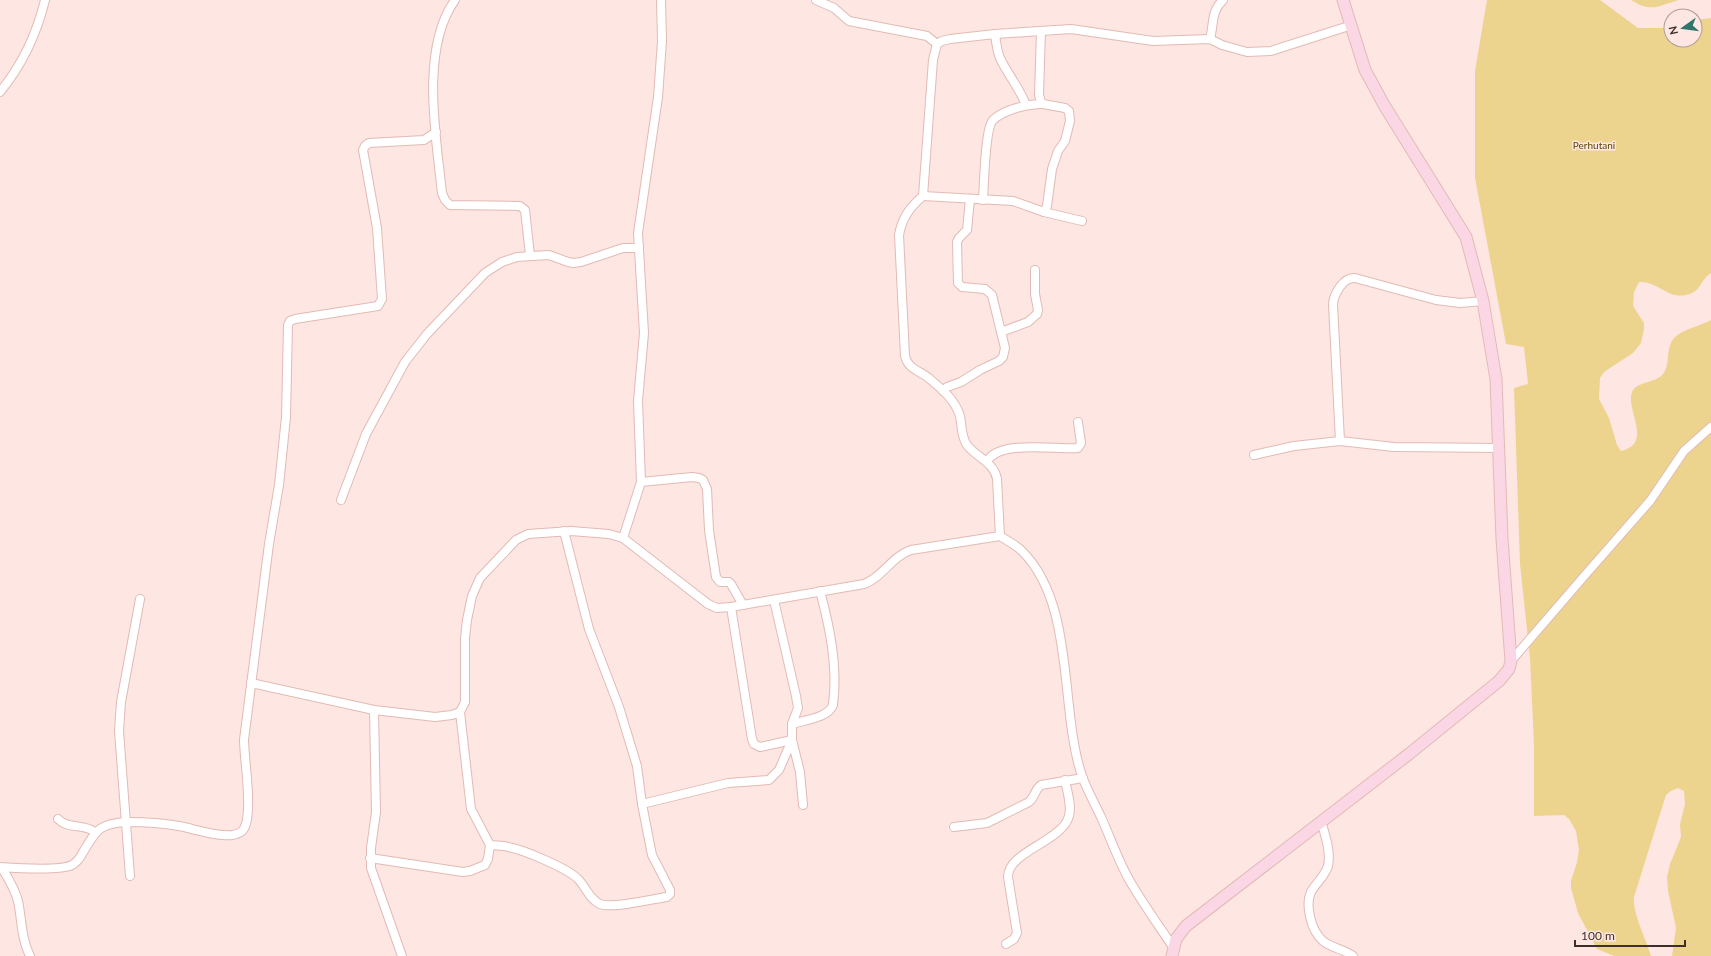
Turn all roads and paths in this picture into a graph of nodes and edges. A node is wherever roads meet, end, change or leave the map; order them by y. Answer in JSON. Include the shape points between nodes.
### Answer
{"nodes":[{"id":1,"x":46,"y":0,"type":"edge"},
{"id":2,"x":455,"y":0,"type":"edge"},
{"id":3,"x":661,"y":0,"type":"edge"},
{"id":4,"x":816,"y":0,"type":"edge"},
{"id":5,"x":1223,"y":0,"type":"edge"},
{"id":6,"x":1344,"y":0,"type":"edge"},
{"id":7,"x":1352,"y":25,"type":"junction"},
{"id":8,"x":1041,"y":31,"type":"junction"},
{"id":9,"x":995,"y":34,"type":"junction"},
{"id":10,"x":1210,"y":39,"type":"junction"},
{"id":11,"x":937,"y":44,"type":"junction"},
{"id":12,"x":0,"y":92,"type":"edge"},
{"id":13,"x":1043,"y":104,"type":"junction"},
{"id":14,"x":1026,"y":105,"type":"junction"},
{"id":15,"x":436,"y":132,"type":"junction"},
{"id":16,"x":924,"y":196,"type":"junction"},
{"id":17,"x":970,"y":199,"type":"junction"},
{"id":18,"x":983,"y":200,"type":"junction"},
{"id":19,"x":1044,"y":212,"type":"junction"},
{"id":20,"x":1082,"y":221,"type":"dead end"},
{"id":21,"x":639,"y":248,"type":"junction"},
{"id":22,"x":530,"y":255,"type":"junction"},
{"id":23,"x":1035,"y":270,"type":"dead end"},
{"id":24,"x":1484,"y":302,"type":"junction"},
{"id":25,"x":1001,"y":332,"type":"junction"},
{"id":26,"x":943,"y":391,"type":"junction"},
{"id":27,"x":1078,"y":422,"type":"dead end"},
{"id":28,"x":1711,"y":428,"type":"edge"},
{"id":29,"x":1340,"y":441,"type":"junction"},
{"id":30,"x":1499,"y":448,"type":"junction"},
{"id":31,"x":1254,"y":455,"type":"dead end"},
{"id":32,"x":987,"y":462,"type":"junction"},
{"id":33,"x":641,"y":482,"type":"junction"},
{"id":34,"x":341,"y":500,"type":"dead end"},
{"id":35,"x":564,"y":531,"type":"junction"},
{"id":36,"x":1000,"y":536,"type":"junction"},
{"id":37,"x":623,"y":538,"type":"junction"},
{"id":38,"x":820,"y":591,"type":"junction"},
{"id":39,"x":140,"y":599,"type":"dead end"},
{"id":40,"x":774,"y":600,"type":"junction"},
{"id":41,"x":744,"y":605,"type":"junction"},
{"id":42,"x":731,"y":607,"type":"junction"},
{"id":43,"x":1511,"y":661,"type":"junction"},
{"id":44,"x":251,"y":683,"type":"junction"},
{"id":45,"x":374,"y":710,"type":"junction"},
{"id":46,"x":460,"y":712,"type":"junction"},
{"id":47,"x":792,"y":724,"type":"junction"},
{"id":48,"x":792,"y":740,"type":"junction"},
{"id":49,"x":1083,"y":778,"type":"junction"},
{"id":50,"x":1065,"y":780,"type":"junction"},
{"id":51,"x":642,"y":804,"type":"junction"},
{"id":52,"x":803,"y":805,"type":"dead end"},
{"id":53,"x":58,"y":819,"type":"dead end"},
{"id":54,"x":1321,"y":821,"type":"junction"},
{"id":55,"x":127,"y":822,"type":"junction"},
{"id":56,"x":954,"y":827,"type":"dead end"},
{"id":57,"x":95,"y":832,"type":"junction"},
{"id":58,"x":490,"y":845,"type":"junction"},
{"id":59,"x":370,"y":858,"type":"junction"},
{"id":60,"x":1,"y":867,"type":"edge"},
{"id":61,"x":130,"y":876,"type":"dead end"},
{"id":62,"x":1006,"y":944,"type":"dead end"},
{"id":63,"x":1172,"y":951,"type":"edge"},
{"id":64,"x":30,"y":956,"type":"edge"},
{"id":65,"x":402,"y":956,"type":"edge"},
{"id":66,"x":1353,"y":956,"type":"edge"}],
"edges":[{"from":1,"to":12,"type":"street","via":[[28,48]]},
{"from":2,"to":15,"type":"street","via":[[445,18],[438,41],[433,79]]},
{"from":3,"to":21,"type":"street","via":[[662,41],[658,97],[639,224]]},
{"from":4,"to":11,"type":"street","via":[[834,8],[848,21],[927,36]]},
{"from":5,"to":10,"type":"street","via":[[1215,8]]},
{"from":6,"to":7,"type":"street"},
{"from":7,"to":10,"type":"street","via":[[1271,51],[1247,52]]},
{"from":7,"to":24,"type":"street","via":[[1366,70],[1384,105],[1466,237]]},
{"from":8,"to":9,"type":"street"},
{"from":8,"to":10,"type":"street","via":[[1072,29],[1153,41]]},
{"from":8,"to":13,"type":"street","via":[[1039,95]]},
{"from":9,"to":11,"type":"street","via":[[950,39]]},
{"from":9,"to":14,"type":"street","via":[[1000,57],[1012,81],[1018,86]]},
{"from":11,"to":16,"type":"street","via":[[933,60]]},
{"from":13,"to":14,"type":"street"},
{"from":13,"to":19,"type":"street","via":[[1065,108],[1069,111],[1070,121],[1065,141],[1058,151],[1052,169]]},
{"from":14,"to":18,"type":"street","via":[[999,116],[990,125]]},
{"from":15,"to":22,"type":"street","via":[[442,193],[445,200],[454,205],[520,206],[527,216]]},
{"from":15,"to":44,"type":"street","via":[[424,140],[370,143],[363,150],[377,228],[381,303],[378,306],[295,319],[288,325],[286,416],[279,484]]},
{"from":16,"to":17,"type":"street"},
{"from":16,"to":26,"type":"street","via":[[906,213],[899,235],[905,356],[908,365],[929,378]]},
{"from":17,"to":18,"type":"street"},
{"from":17,"to":25,"type":"street","via":[[967,230],[957,242],[958,283],[962,287],[981,289],[992,295]]},
{"from":18,"to":19,"type":"street","via":[[1013,201]]},
{"from":19,"to":20,"type":"street"},
{"from":21,"to":22,"type":"street","via":[[623,248],[574,263],[549,255]]},
{"from":21,"to":33,"type":"street","via":[[644,332],[638,401]]},
{"from":22,"to":34,"type":"street","via":[[502,262],[486,273],[427,334],[405,362],[366,434]]},
{"from":23,"to":25,"type":"street","via":[[1038,310],[1035,316],[1021,325]]},
{"from":24,"to":29,"type":"street","via":[[1436,300],[1355,278],[1344,282],[1333,304]]},
{"from":24,"to":30,"type":"street","via":[[1495,367]]},
{"from":25,"to":26,"type":"street","via":[[1005,348],[1003,357]]},
{"from":26,"to":32,"type":"street","via":[[957,407],[966,444]]},
{"from":27,"to":32,"type":"street","via":[[1081,443],[1078,448],[1007,449],[993,454]]},
{"from":28,"to":43,"type":"street","via":[[1684,451],[1650,501]]},
{"from":29,"to":30,"type":"street","via":[[1394,447]]},
{"from":29,"to":31,"type":"street","via":[[1294,446]]},
{"from":30,"to":43,"type":"street","via":[[1502,539]]},
{"from":32,"to":36,"type":"street","via":[[993,468],[997,479]]},
{"from":33,"to":37,"type":"street"},
{"from":33,"to":41,"type":"street","via":[[692,477],[703,480],[707,489],[709,530],[716,577],[720,582],[731,584]]},
{"from":35,"to":37,"type":"street","via":[[609,534]]},
{"from":35,"to":46,"type":"street","via":[[522,536],[480,578],[472,596],[467,620],[465,702]]},
{"from":35,"to":51,"type":"street","via":[[589,629],[638,766]]},
{"from":36,"to":38,"type":"street","via":[[911,550],[900,555],[871,581]]},
{"from":36,"to":49,"type":"street","via":[[1022,551],[1030,560],[1043,580],[1053,605],[1064,664],[1076,757]]},
{"from":37,"to":42,"type":"street","via":[[708,604],[717,608]]},
{"from":38,"to":40,"type":"street"},
{"from":38,"to":47,"type":"street","via":[[829,626],[834,674],[833,705],[824,715]]},
{"from":39,"to":55,"type":"street","via":[[120,716],[119,744]]},
{"from":40,"to":41,"type":"street"},
{"from":40,"to":47,"type":"street","via":[[798,708]]},
{"from":41,"to":42,"type":"street"},
{"from":42,"to":48,"type":"street","via":[[754,744],[760,747]]},
{"from":43,"to":54,"type":"street","via":[[1509,669],[1499,681]]},
{"from":44,"to":45,"type":"street"},
{"from":44,"to":55,"type":"street","via":[[244,740],[249,802],[244,830],[224,835],[166,824]]},
{"from":45,"to":46,"type":"street","via":[[435,717]]},
{"from":45,"to":59,"type":"street","via":[[376,812]]},
{"from":46,"to":58,"type":"street","via":[[471,809]]},
{"from":47,"to":48,"type":"street"},
{"from":48,"to":51,"type":"street","via":[[779,770],[769,780],[728,783]]},
{"from":48,"to":52,"type":"street","via":[[801,776]]},
{"from":49,"to":50,"type":"street"},
{"from":49,"to":63,"type":"street","via":[[1131,883]]},
{"from":50,"to":56,"type":"street","via":[[1041,785],[1036,789],[1032,800],[997,820],[979,825]]},
{"from":50,"to":62,"type":"street","via":[[1070,809],[1066,823],[1009,868],[1008,877],[1017,933],[1014,939]]},
{"from":51,"to":58,"type":"street","via":[[652,855],[670,890],[667,897],[615,905],[601,904],[590,896],[579,880],[564,869],[518,849]]},
{"from":53,"to":57,"type":"street","via":[[65,825],[89,827]]},
{"from":54,"to":63,"type":"street","via":[[1186,926],[1178,935]]},
{"from":54,"to":66,"type":"street","via":[[1328,848],[1328,862],[1324,874],[1311,893],[1310,910],[1314,926],[1323,941]]},
{"from":55,"to":57,"type":"street","via":[[108,825]]},
{"from":55,"to":61,"type":"street"},
{"from":57,"to":60,"type":"street","via":[[78,861],[72,865],[52,868]]},
{"from":58,"to":59,"type":"street","via":[[485,865],[470,871]]},
{"from":59,"to":65,"type":"street","via":[[373,878]]},
{"from":60,"to":64,"type":"street","via":[[18,900],[25,945]]}]}
